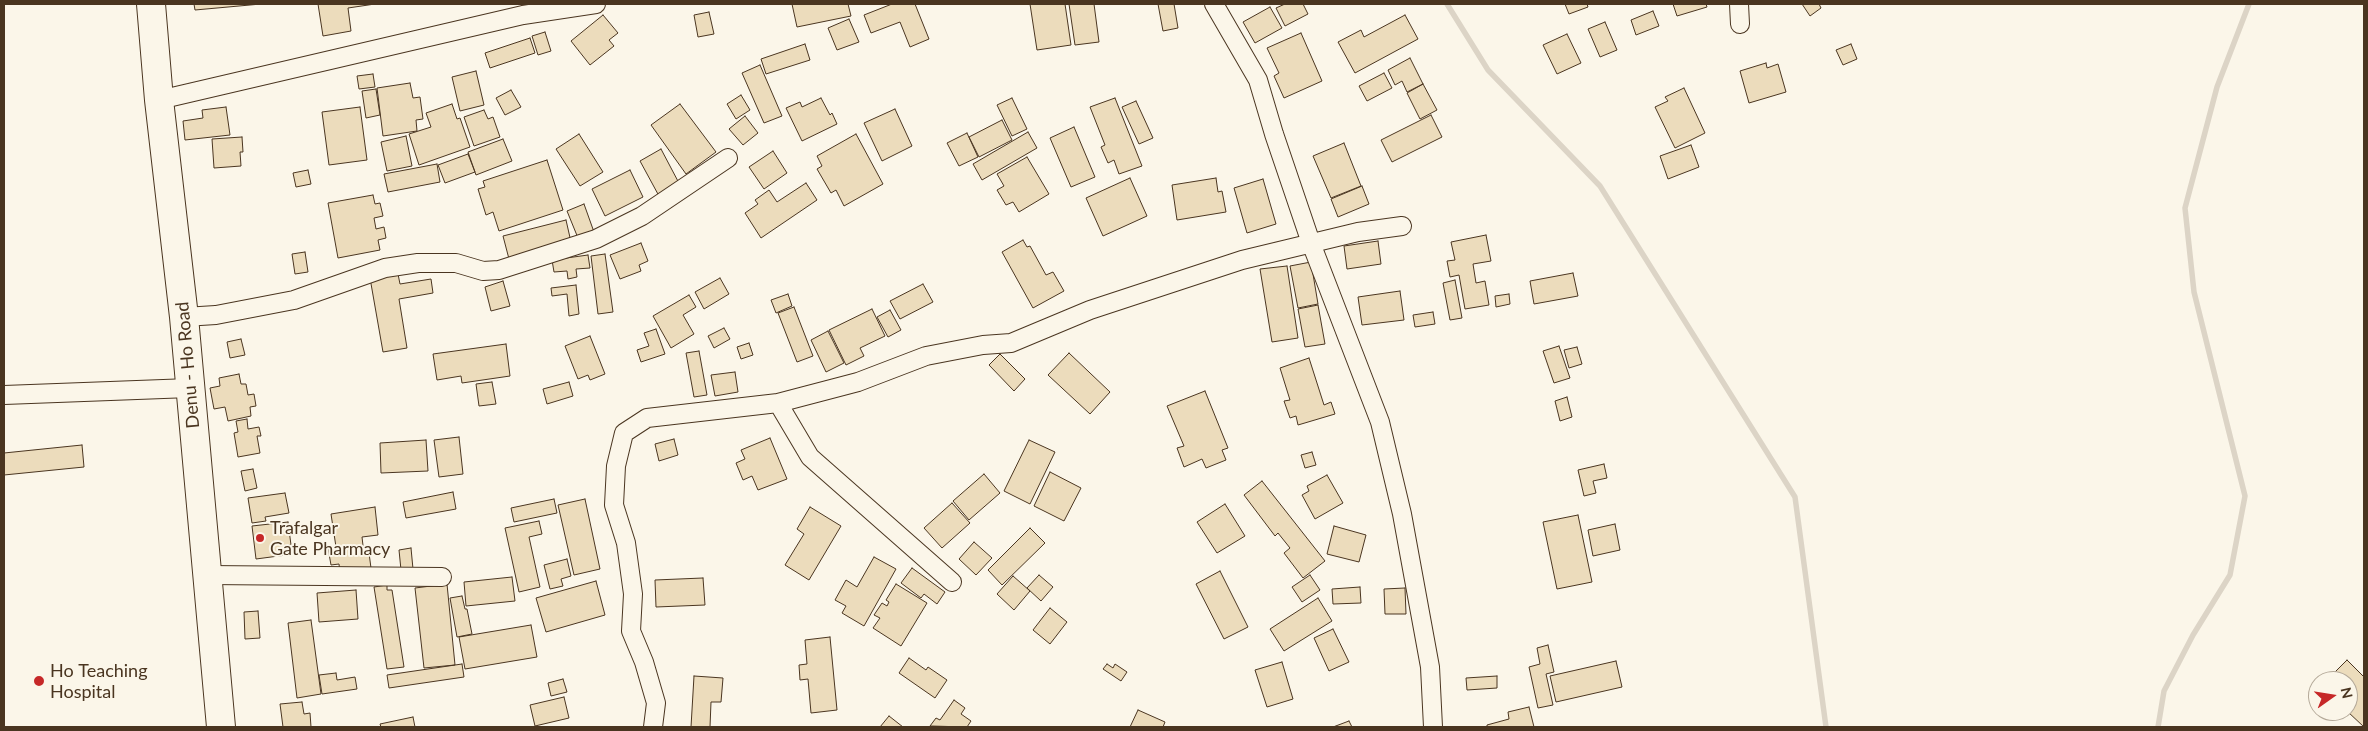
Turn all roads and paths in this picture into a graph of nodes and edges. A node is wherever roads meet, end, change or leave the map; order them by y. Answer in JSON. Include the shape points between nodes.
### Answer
{"nodes":[{"id":1,"x":151,"y":4,"type":"edge"},
{"id":2,"x":596,"y":4,"type":"edge"},
{"id":3,"x":1214,"y":4,"type":"edge"},
{"id":4,"x":1739,"y":4,"type":"edge"},
{"id":5,"x":1740,"y":24,"type":"dead end"},
{"id":6,"x":159,"y":100,"type":"junction"},
{"id":7,"x":728,"y":158,"type":"dead end"},
{"id":8,"x":1402,"y":226,"type":"dead end"},
{"id":9,"x":1311,"y":243,"type":"junction"},
{"id":10,"x":184,"y":317,"type":"junction"},
{"id":11,"x":190,"y":388,"type":"junction"},
{"id":12,"x":4,"y":395,"type":"edge"},
{"id":13,"x":778,"y":403,"type":"junction"},
{"id":14,"x":207,"y":575,"type":"junction"},
{"id":15,"x":442,"y":577,"type":"dead end"},
{"id":16,"x":952,"y":582,"type":"dead end"},
{"id":17,"x":221,"y":727,"type":"edge"},
{"id":18,"x":653,"y":727,"type":"edge"},
{"id":19,"x":1433,"y":727,"type":"edge"}],
"edges":[{"from":1,"to":6,"type":"main road","name":"Denu - Ho Road"},
{"from":2,"to":6,"type":"street","via":[[524,15]]},
{"from":3,"to":9,"type":"street","via":[[1258,80]]},
{"from":4,"to":5,"type":"street"},
{"from":6,"to":10,"type":"main road","name":"Denu - Ho Road"},
{"from":7,"to":10,"type":"street","via":[[642,216],[596,239],[507,267],[484,271],[456,263],[418,263],[385,268],[294,300],[216,315]]},
{"from":8,"to":9,"type":"street"},
{"from":9,"to":13,"type":"street","via":[[1242,260],[1090,310],[1011,342],[926,356],[858,382]]},
{"from":9,"to":19,"type":"street","via":[[1380,422],[1402,514],[1430,666]]},
{"from":10,"to":11,"type":"main road","name":"Denu - Ho Road"},
{"from":11,"to":12,"type":"street"},
{"from":11,"to":14,"type":"main road","name":"Denu - Ho Road"},
{"from":13,"to":16,"type":"street","via":[[810,457]]},
{"from":13,"to":18,"type":"street","via":[[647,418],[624,433],[616,466],[614,505],[626,543],[632,585],[631,632],[656,702]]},
{"from":14,"to":15,"type":"street"},
{"from":14,"to":17,"type":"main road","name":"Denu - Ho Road"}]}
